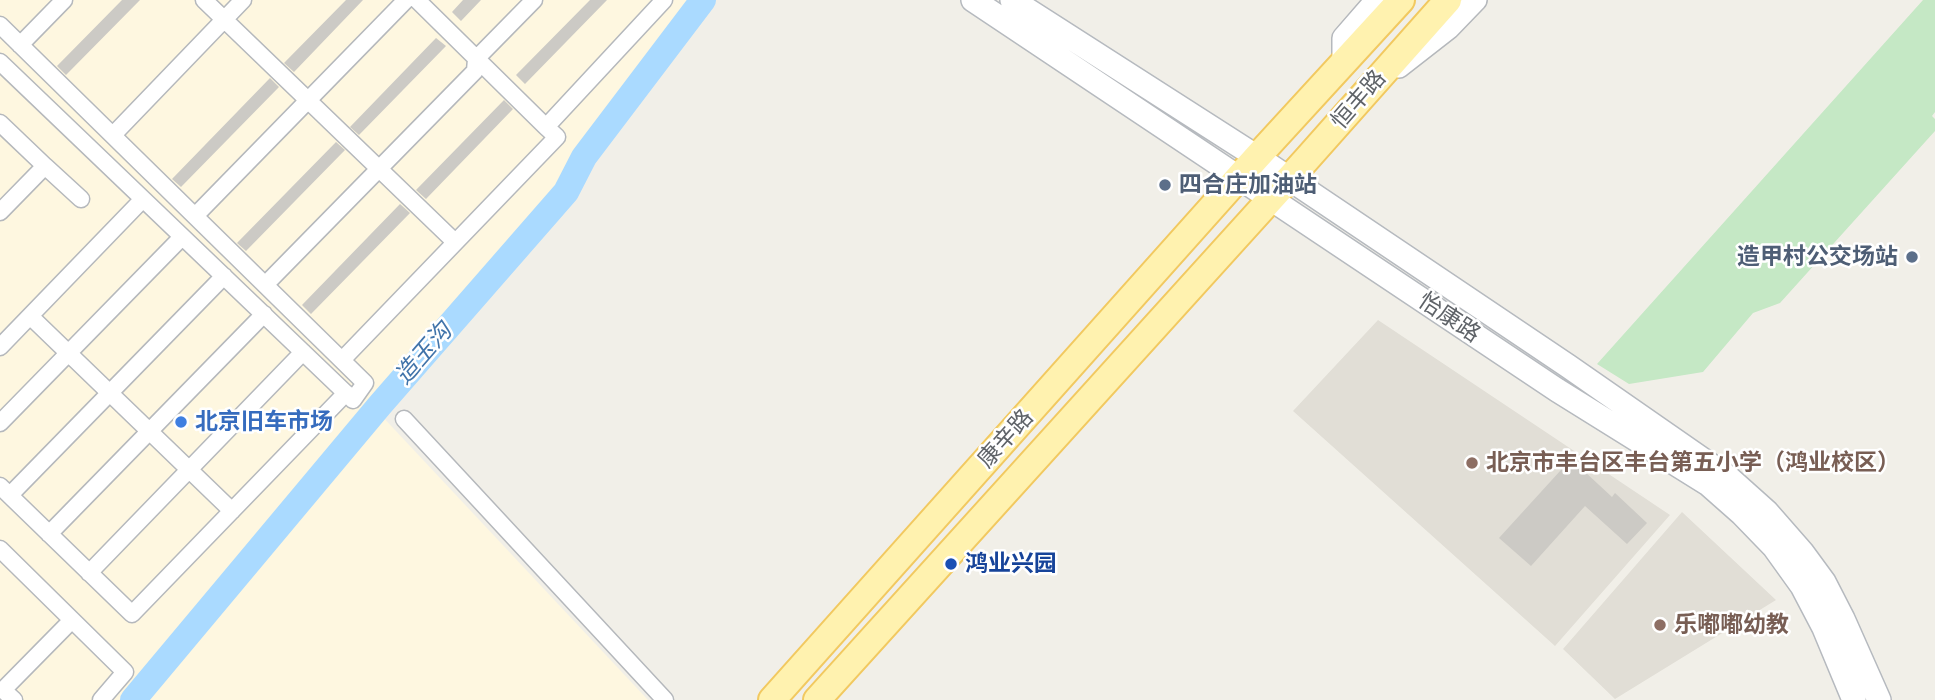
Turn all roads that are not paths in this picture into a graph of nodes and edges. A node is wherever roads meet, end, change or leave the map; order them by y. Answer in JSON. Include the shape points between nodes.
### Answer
{"nodes":[{"id":1,"x":64,"y":0,"type":"edge"},
{"id":2,"x":204,"y":0,"type":"edge"},
{"id":3,"x":243,"y":0,"type":"edge"},
{"id":4,"x":406,"y":0,"type":"edge"},
{"id":5,"x":417,"y":0,"type":"edge"},
{"id":6,"x":534,"y":0,"type":"edge"},
{"id":7,"x":664,"y":0,"type":"edge"},
{"id":8,"x":973,"y":0,"type":"edge"},
{"id":9,"x":1012,"y":0,"type":"edge"},
{"id":10,"x":1376,"y":0,"type":"edge"},
{"id":11,"x":1401,"y":0,"type":"edge"},
{"id":12,"x":1448,"y":0,"type":"edge"},
{"id":13,"x":1476,"y":0,"type":"edge"},
{"id":14,"x":224,"y":19,"type":"junction"},
{"id":15,"x":0,"y":25,"type":"edge"},
{"id":16,"x":20,"y":45,"type":"junction"},
{"id":17,"x":476,"y":59,"type":"junction"},
{"id":18,"x":0,"y":62,"type":"edge"},
{"id":19,"x":1343,"y":63,"type":"junction"},
{"id":20,"x":1361,"y":96,"type":"junction"},
{"id":21,"x":308,"y":100,"type":"junction"},
{"id":22,"x":0,"y":123,"type":"edge"},
{"id":23,"x":546,"y":127,"type":"junction"},
{"id":24,"x":113,"y":135,"type":"junction"},
{"id":25,"x":1257,"y":158,"type":"junction"},
{"id":26,"x":45,"y":166,"type":"junction"},
{"id":27,"x":379,"y":169,"type":"junction"},
{"id":28,"x":1240,"y":179,"type":"junction"},
{"id":29,"x":1288,"y":179,"type":"junction"},
{"id":30,"x":81,"y":199,"type":"dead end"},
{"id":31,"x":143,"y":199,"type":"junction"},
{"id":32,"x":1270,"y":199,"type":"junction"},
{"id":33,"x":0,"y":212,"type":"edge"},
{"id":34,"x":195,"y":216,"type":"junction"},
{"id":35,"x":183,"y":237,"type":"junction"},
{"id":36,"x":456,"y":242,"type":"junction"},
{"id":37,"x":223,"y":276,"type":"junction"},
{"id":38,"x":265,"y":285,"type":"junction"},
{"id":39,"x":264,"y":314,"type":"junction"},
{"id":40,"x":30,"y":316,"type":"junction"},
{"id":41,"x":0,"y":347,"type":"edge"},
{"id":42,"x":303,"y":352,"type":"junction"},
{"id":43,"x":68,"y":353,"type":"junction"},
{"id":44,"x":342,"y":360,"type":"junction"},
{"id":45,"x":110,"y":393,"type":"junction"},
{"id":46,"x":346,"y":393,"type":"junction"},
{"id":47,"x":404,"y":419,"type":"dead end"},
{"id":48,"x":0,"y":423,"type":"edge"},
{"id":49,"x":150,"y":431,"type":"junction"},
{"id":50,"x":189,"y":469,"type":"junction"},
{"id":51,"x":5,"y":491,"type":"edge"},
{"id":52,"x":232,"y":511,"type":"junction"},
{"id":53,"x":49,"y":534,"type":"junction"},
{"id":54,"x":0,"y":549,"type":"edge"},
{"id":55,"x":89,"y":573,"type":"junction"},
{"id":56,"x":72,"y":620,"type":"junction"},
{"id":57,"x":14,"y":700,"type":"edge"},
{"id":58,"x":101,"y":700,"type":"edge"},
{"id":59,"x":665,"y":700,"type":"edge"},
{"id":60,"x":772,"y":700,"type":"edge"},
{"id":61,"x":817,"y":700,"type":"edge"},
{"id":62,"x":1854,"y":700,"type":"edge"},
{"id":63,"x":1879,"y":700,"type":"edge"}],
"edges":[{"from":1,"to":16,"type":"street"},
{"from":2,"to":14,"type":"street"},
{"from":3,"to":14,"type":"street"},
{"from":4,"to":21,"type":"street"},
{"from":5,"to":17,"type":"street"},
{"from":6,"to":17,"type":"street"},
{"from":7,"to":23,"type":"street"},
{"from":8,"to":28,"type":"main road","name":"怡康路"},
{"from":9,"to":25,"type":"main road","name":"怡康路"},
{"from":10,"to":19,"type":"street","via":[[1343,38]]},
{"from":11,"to":19,"type":"main road","name":"恒丰路"},
{"from":12,"to":20,"type":"main road","name":"恒丰路"},
{"from":13,"to":20,"type":"street","via":[[1449,29]]},
{"from":14,"to":21,"type":"street"},
{"from":14,"to":24,"type":"street"},
{"from":15,"to":16,"type":"street"},
{"from":16,"to":24,"type":"street"},
{"from":17,"to":23,"type":"street"},
{"from":17,"to":27,"type":"street","via":[[475,71]]},
{"from":18,"to":31,"type":"street"},
{"from":19,"to":25,"type":"main road","name":"恒丰路"},
{"from":20,"to":29,"type":"main road","name":"恒丰路"},
{"from":21,"to":27,"type":"street"},
{"from":21,"to":34,"type":"street"},
{"from":22,"to":26,"type":"street"},
{"from":23,"to":36,"type":"street","via":[[556,137]]},
{"from":24,"to":34,"type":"street"},
{"from":25,"to":28,"type":"main road","name":"恒丰路"},
{"from":25,"to":29,"type":"main road","name":"怡康路"},
{"from":26,"to":30,"type":"street"},
{"from":26,"to":33,"type":"street"},
{"from":27,"to":36,"type":"street"},
{"from":27,"to":38,"type":"street"},
{"from":28,"to":32,"type":"main road","name":"怡康路"},
{"from":28,"to":60,"type":"main road","name":"康辛路"},
{"from":29,"to":32,"type":"main road","name":"恒丰路"},
{"from":29,"to":63,"type":"main road","name":"怡康路","via":[[1729,478],[1767,512],[1824,582]]},
{"from":31,"to":35,"type":"street"},
{"from":31,"to":40,"type":"street"},
{"from":32,"to":61,"type":"main road","name":"康辛路"},
{"from":32,"to":62,"type":"main road","name":"怡康路","via":[[1557,390],[1708,484],[1774,547],[1802,586]]},
{"from":34,"to":38,"type":"street"},
{"from":35,"to":37,"type":"street"},
{"from":35,"to":43,"type":"street"},
{"from":36,"to":44,"type":"street"},
{"from":37,"to":39,"type":"street"},
{"from":37,"to":45,"type":"street"},
{"from":38,"to":44,"type":"street"},
{"from":39,"to":42,"type":"street"},
{"from":39,"to":49,"type":"street"},
{"from":40,"to":41,"type":"street"},
{"from":40,"to":43,"type":"street"},
{"from":42,"to":46,"type":"street"},
{"from":42,"to":50,"type":"street"},
{"from":43,"to":45,"type":"street"},
{"from":43,"to":48,"type":"street"},
{"from":44,"to":46,"type":"street","via":[[365,383],[353,400]]},
{"from":45,"to":49,"type":"street"},
{"from":45,"to":51,"type":"street"},
{"from":46,"to":52,"type":"street"},
{"from":47,"to":59,"type":"street"},
{"from":49,"to":50,"type":"street"},
{"from":49,"to":53,"type":"street"},
{"from":50,"to":52,"type":"street"},
{"from":50,"to":55,"type":"street"},
{"from":51,"to":53,"type":"street"},
{"from":52,"to":55,"type":"street","via":[[132,614]]},
{"from":53,"to":55,"type":"street"},
{"from":54,"to":56,"type":"street"},
{"from":56,"to":57,"type":"street","via":[[3,690]]},
{"from":56,"to":58,"type":"street","via":[[125,672]]}]}
